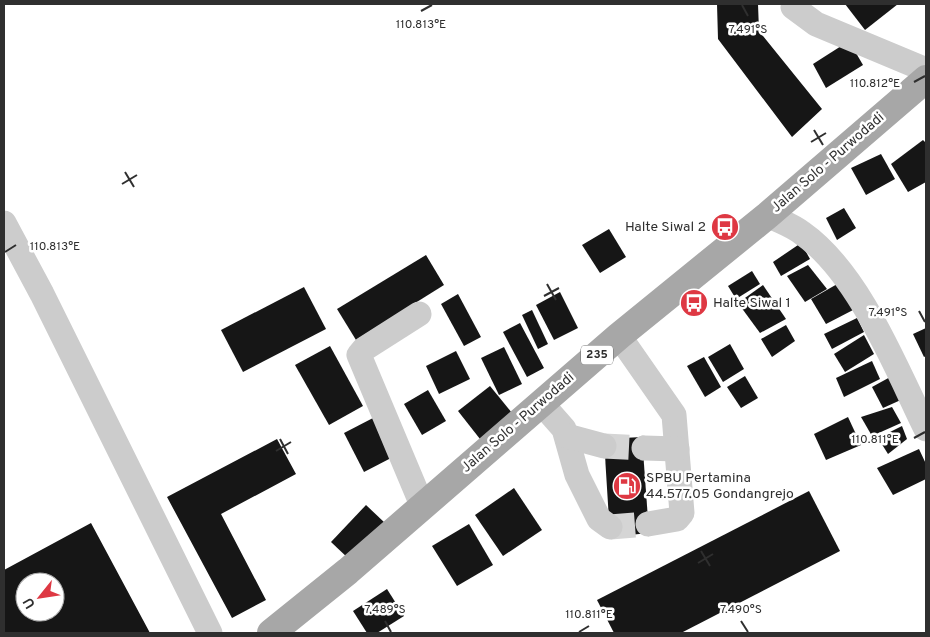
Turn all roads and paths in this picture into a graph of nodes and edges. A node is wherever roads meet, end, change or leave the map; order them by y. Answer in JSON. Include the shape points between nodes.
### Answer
{"nodes":[{"id":1,"x":793,"y":7,"type":"dead end"},
{"id":2,"x":926,"y":70,"type":"edge"},
{"id":3,"x":926,"y":79,"type":"edge"},
{"id":4,"x":768,"y":215,"type":"junction"},
{"id":5,"x":4,"y":223,"type":"edge"},
{"id":6,"x":419,"y":314,"type":"dead end"},
{"id":7,"x":619,"y":336,"type":"junction"},
{"id":8,"x":542,"y":404,"type":"junction"},
{"id":9,"x":926,"y":430,"type":"edge"},
{"id":10,"x":567,"y":436,"type":"junction"},
{"id":11,"x":604,"y":446,"type":"tunnel mouth"},
{"id":12,"x":644,"y":448,"type":"tunnel mouth"},
{"id":13,"x":678,"y":449,"type":"junction"},
{"id":14,"x":422,"y":505,"type":"junction"},
{"id":15,"x":648,"y":524,"type":"tunnel mouth"},
{"id":16,"x":610,"y":527,"type":"dead end"},
{"id":17,"x":280,"y":630,"type":"edge"},
{"id":18,"x":210,"y":633,"type":"edge"}],
"edges":[{"from":1,"to":2,"type":"street","via":[[816,24]]},
{"from":3,"to":4,"type":"main road","name":"Jalan Solo - Purwodadi","number":"235"},
{"from":4,"to":7,"type":"main road","name":"Jalan Solo - Purwodadi","number":"235"},
{"from":4,"to":9,"type":"street","via":[[802,233],[843,275],[880,336]]},
{"from":5,"to":18,"type":"street"},
{"from":6,"to":14,"type":"street","via":[[359,355]]},
{"from":7,"to":8,"type":"main road","name":"Jalan Solo - Purwodadi","number":"235"},
{"from":7,"to":13,"type":"street","via":[[674,415]]},
{"from":8,"to":10,"type":"street"},
{"from":8,"to":14,"type":"main road","name":"Jalan Solo - Purwodadi","number":"235"},
{"from":10,"to":11,"type":"street"},
{"from":10,"to":16,"type":"street","via":[[577,474],[599,519]]},
{"from":12,"to":13,"type":"street"},
{"from":13,"to":15,"type":"street","via":[[682,513],[678,519]]},
{"from":14,"to":17,"type":"main road","name":"Jalan Solo - Purwodadi","number":"235"}]}
